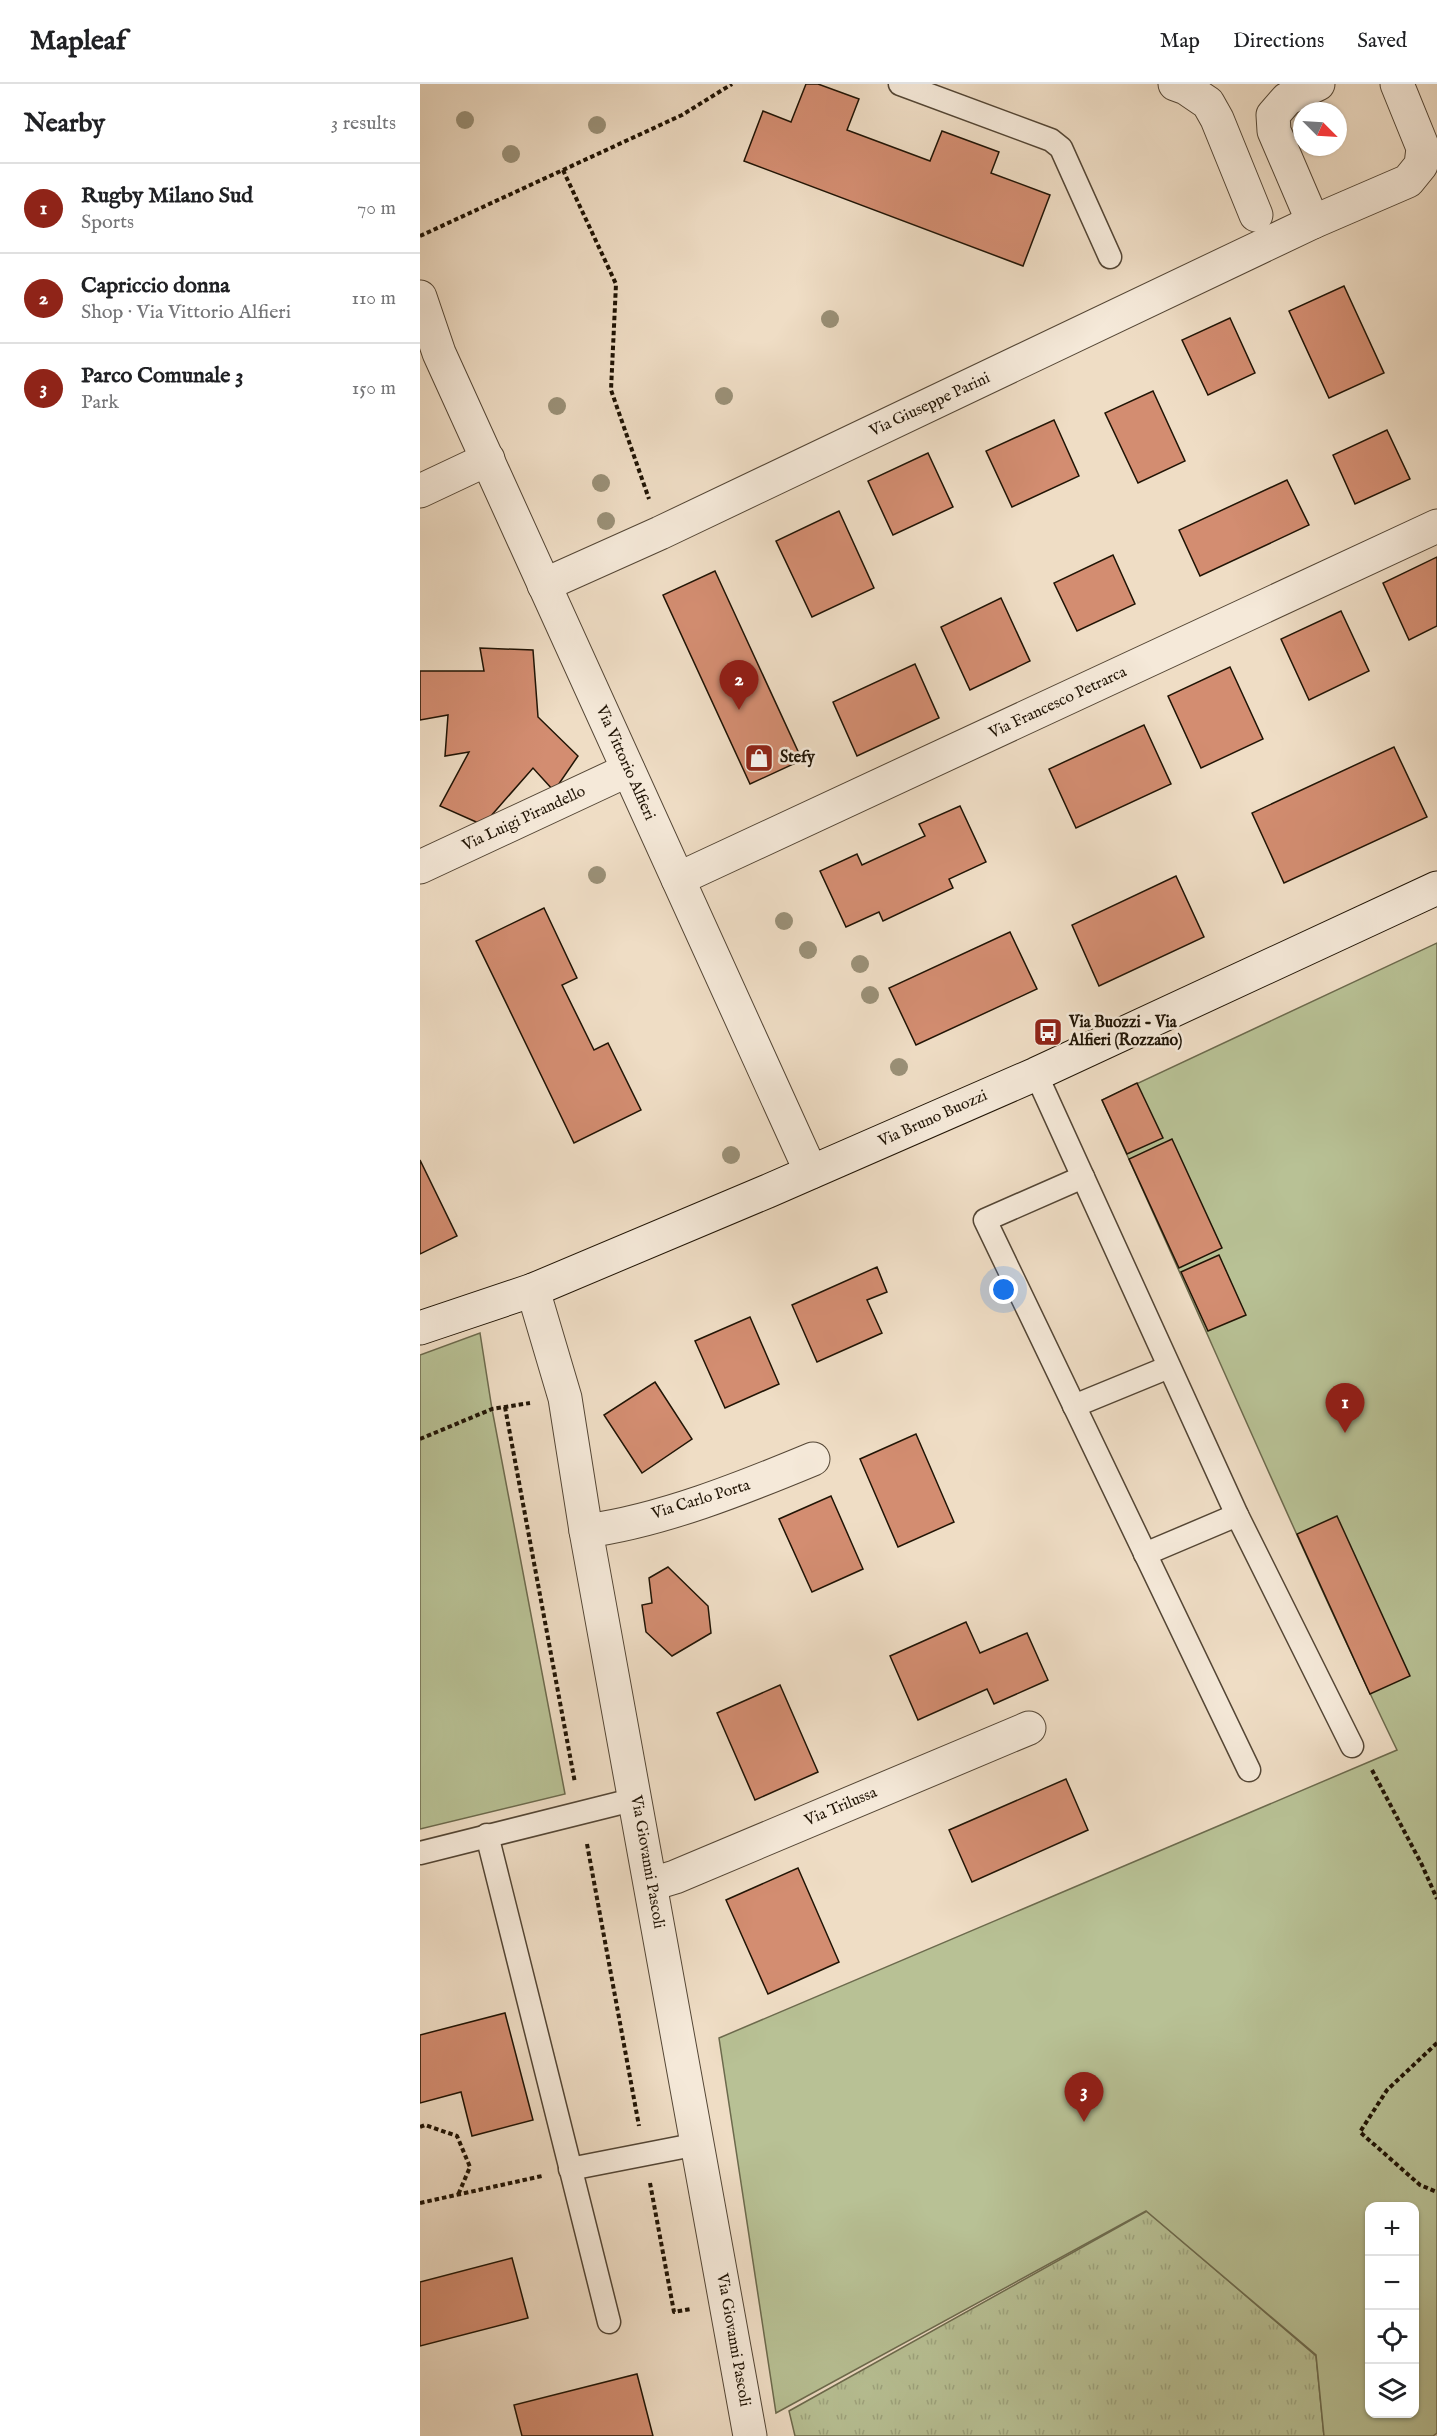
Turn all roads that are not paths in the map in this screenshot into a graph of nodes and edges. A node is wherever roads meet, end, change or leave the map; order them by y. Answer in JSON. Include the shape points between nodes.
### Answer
{"nodes":[{"id":1,"x":900,"y":84,"type":"edge"},
{"id":2,"x":1175,"y":84,"type":"edge"},
{"id":3,"x":1318,"y":84,"type":"edge"},
{"id":4,"x":1397,"y":84,"type":"edge"},
{"id":5,"x":1256,"y":215,"type":"dead end"},
{"id":6,"x":1313,"y":222,"type":"junction"},
{"id":7,"x":1110,"y":257,"type":"dead end"},
{"id":8,"x":420,"y":297,"type":"edge"},
{"id":9,"x":420,"y":323,"type":"edge"},
{"id":10,"x":439,"y":353,"type":"junction"},
{"id":11,"x":488,"y":459,"type":"junction"},
{"id":12,"x":420,"y":490,"type":"edge"},
{"id":13,"x":1437,"y":526,"type":"edge"},
{"id":14,"x":544,"y":585,"type":"junction"},
{"id":15,"x":628,"y":770,"type":"junction"},
{"id":16,"x":420,"y":867,"type":"edge"},
{"id":17,"x":678,"y":879,"type":"junction"},
{"id":18,"x":1437,"y":888,"type":"edge"},
{"id":19,"x":1036,"y":1074,"type":"junction"},
{"id":20,"x":811,"y":1172,"type":"junction"},
{"id":21,"x":1083,"y":1177,"type":"junction"},
{"id":22,"x":533,"y":1290,"type":"junction"},
{"id":23,"x":420,"y":1329,"type":"edge"},
{"id":24,"x":1169,"y":1367,"type":"junction"},
{"id":25,"x":1074,"y":1406,"type":"junction"},
{"id":26,"x":813,"y":1460,"type":"dead end"},
{"id":27,"x":1237,"y":1515,"type":"junction"},
{"id":28,"x":586,"y":1531,"type":"junction"},
{"id":29,"x":1145,"y":1554,"type":"junction"},
{"id":30,"x":1029,"y":1728,"type":"dead end"},
{"id":31,"x":1352,"y":1746,"type":"road end"},
{"id":32,"x":1249,"y":1770,"type":"dead end"},
{"id":33,"x":636,"y":1798,"type":"junction"},
{"id":34,"x":487,"y":1835,"type":"junction"},
{"id":35,"x":420,"y":1853,"type":"edge"},
{"id":36,"x":652,"y":1884,"type":"junction"},
{"id":37,"x":698,"y":2145,"type":"junction"},
{"id":38,"x":570,"y":2169,"type":"junction"},
{"id":39,"x":609,"y":2322,"type":"dead end"},
{"id":40,"x":750,"y":2436,"type":"edge"}],
"edges":[{"from":1,"to":7,"type":"lane","via":[[1051,140],[1061,148]]},
{"from":2,"to":5,"type":"street","via":[[1208,103]]},
{"from":3,"to":6,"type":"street","via":[[1287,99],[1273,115],[1274,131]]},
{"from":4,"to":6,"type":"street","name":"Via Giuseppe Parini","via":[[1423,148],[1420,165],[1408,181]]},
{"from":6,"to":14,"type":"street","name":"Via Giuseppe Parini"},
{"from":8,"to":10,"type":"street","name":"Via Vittorio Alfieri"},
{"from":9,"to":10,"type":"street","name":"Via Vittorio Alfieri"},
{"from":10,"to":11,"type":"street","name":"Via Vittorio Alfieri"},
{"from":11,"to":12,"type":"street"},
{"from":11,"to":14,"type":"street","name":"Via Vittorio Alfieri"},
{"from":13,"to":17,"type":"street","name":"Via Francesco Petrarca"},
{"from":14,"to":15,"type":"street","name":"Via Vittorio Alfieri"},
{"from":15,"to":16,"type":"street","name":"Via Luigi Pirandello"},
{"from":15,"to":17,"type":"street","name":"Via Vittorio Alfieri"},
{"from":17,"to":20,"type":"street","name":"Via Vittorio Alfieri"},
{"from":18,"to":19,"type":"street","name":"Via Bruno Buozzi"},
{"from":19,"to":20,"type":"street","name":"Via Bruno Buozzi"},
{"from":19,"to":21,"type":"lane"},
{"from":20,"to":22,"type":"street","name":"Via Bruno Buozzi"},
{"from":21,"to":24,"type":"lane"},
{"from":21,"to":25,"type":"lane","via":[[985,1220]]},
{"from":22,"to":23,"type":"street","name":"Via Bruno Buozzi"},
{"from":22,"to":28,"type":"street","name":"Via Giovanni Pascoli","via":[[565,1398]]},
{"from":24,"to":25,"type":"lane"},
{"from":24,"to":27,"type":"lane"},
{"from":25,"to":29,"type":"lane"},
{"from":26,"to":28,"type":"street","name":"Via Carlo Porta","via":[[744,1488],[616,1527]]},
{"from":27,"to":29,"type":"lane"},
{"from":27,"to":31,"type":"lane"},
{"from":28,"to":33,"type":"street","name":"Via Giovanni Pascoli"},
{"from":29,"to":32,"type":"lane"},
{"from":30,"to":36,"type":"street","name":"Via Trilussa"},
{"from":33,"to":34,"type":"lane"},
{"from":33,"to":36,"type":"street","name":"Via Giovanni Pascoli"},
{"from":34,"to":35,"type":"lane"},
{"from":34,"to":38,"type":"lane"},
{"from":36,"to":37,"type":"street","name":"Via Giovanni Pascoli"},
{"from":37,"to":38,"type":"lane"},
{"from":37,"to":40,"type":"street","name":"Via Giovanni Pascoli"},
{"from":38,"to":39,"type":"lane"}]}
